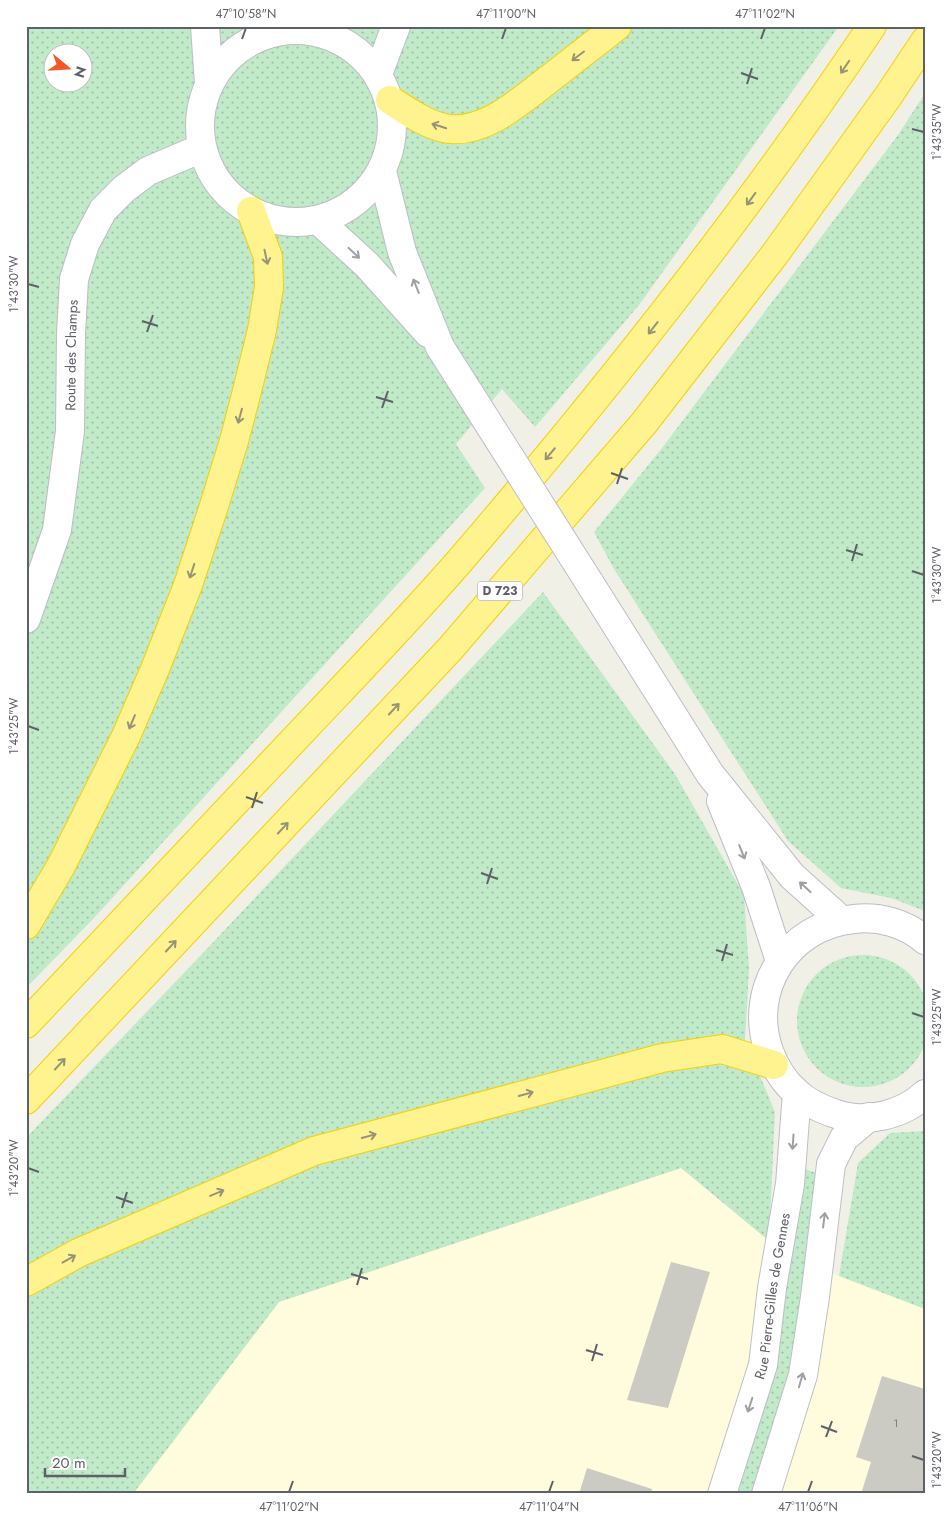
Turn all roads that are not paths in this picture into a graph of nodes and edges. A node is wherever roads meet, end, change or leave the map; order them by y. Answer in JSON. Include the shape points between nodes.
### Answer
{"nodes":[{"id":1,"x":205,"y":26,"type":"edge"},
{"id":2,"x":396,"y":26,"type":"edge"},
{"id":3,"x":617,"y":26,"type":"edge"},
{"id":4,"x":872,"y":26,"type":"edge"},
{"id":5,"x":290,"y":28,"type":"edge"},
{"id":6,"x":925,"y":41,"type":"edge"},
{"id":7,"x":378,"y":74,"type":"junction"},
{"id":8,"x":209,"y":84,"type":"junction"},
{"id":9,"x":390,"y":100,"type":"junction"},
{"id":10,"x":202,"y":148,"type":"junction"},
{"id":11,"x":382,"y":171,"type":"junction"},
{"id":12,"x":251,"y":211,"type":"junction"},
{"id":13,"x":318,"y":220,"type":"junction"},
{"id":14,"x":440,"y":347,"type":"junction"},
{"id":15,"x":26,"y":619,"type":"edge"},
{"id":16,"x":710,"y":774,"type":"junction"},
{"id":17,"x":841,"y":920,"type":"junction"},
{"id":18,"x":26,"y":925,"type":"edge"},
{"id":19,"x":925,"y":940,"type":"edge"},
{"id":20,"x":780,"y":962,"type":"junction"},
{"id":21,"x":26,"y":1024,"type":"edge"},
{"id":22,"x":774,"y":1065,"type":"junction"},
{"id":23,"x":797,"y":1093,"type":"junction"},
{"id":24,"x":26,"y":1100,"type":"edge"},
{"id":25,"x":922,"y":1100,"type":"edge"},
{"id":26,"x":869,"y":1118,"type":"junction"},
{"id":27,"x":26,"y":1282,"type":"edge"},
{"id":28,"x":722,"y":1494,"type":"edge"},
{"id":29,"x":766,"y":1494,"type":"edge"}],
"edges":[{"from":1,"to":8,"type":"street"},
{"from":2,"to":7,"type":"street"},
{"from":3,"to":9,"type":"highway","one_way":true,"via":[[508,111],[477,126],[444,128]]},
{"from":4,"to":21,"type":"highway","one_way":true,"via":[[744,208],[584,414],[391,636]]},
{"from":5,"to":7,"type":"street","via":[[332,36],[358,51]]},
{"from":5,"to":8,"type":"street","via":[[250,40],[226,59]]},
{"from":24,"to":6,"type":"highway","number":"D 723","one_way":true,"via":[[443,656],[644,423],[775,254]]},
{"from":7,"to":9,"type":"street"},
{"from":8,"to":10,"type":"street","via":[[200,115]]},
{"from":9,"to":11,"type":"street","via":[[393,124],[390,148]]},
{"from":10,"to":12,"type":"street","via":[[212,173],[228,195]]},
{"from":10,"to":15,"type":"street","name":"Route des Champs","via":[[148,170],[124,189],[103,210],[85,244],[74,279],[70,431],[57,530]]},
{"from":11,"to":13,"type":"street","via":[[366,193],[344,210]]},
{"from":14,"to":11,"type":"street","one_way":true,"via":[[402,252]]},
{"from":12,"to":13,"type":"street","via":[[272,220]]},
{"from":12,"to":18,"type":"highway","one_way":true,"via":[[268,257],[269,287],[253,367],[213,509],[188,585],[126,736],[61,866]]},
{"from":13,"to":14,"type":"street","one_way":true,"via":[[367,265]]},
{"from":14,"to":16,"type":"street","bridge":true},
{"from":17,"to":16,"type":"street","one_way":true,"via":[[792,876]]},
{"from":16,"to":20,"type":"street","one_way":true,"via":[[756,886]]},
{"from":17,"to":19,"type":"street","via":[[867,917],[893,922]]},
{"from":17,"to":20,"type":"street","via":[[817,928],[796,942]]},
{"from":20,"to":22,"type":"street","via":[[768,986],[763,1012],[765,1040]]},
{"from":22,"to":23,"type":"street"},
{"from":27,"to":22,"type":"highway","one_way":true,"via":[[78,1254],[314,1151],[662,1058],[722,1049]]},
{"from":23,"to":26,"type":"street","via":[[818,1108],[843,1116]]},
{"from":23,"to":28,"type":"street","name":"Rue Pierre-Gilles de Gennes","one_way":true,"via":[[790,1184],[763,1365]]},
{"from":25,"to":26,"type":"street","via":[[886,1115]]},
{"from":29,"to":26,"type":"street","one_way":true,"via":[[803,1375],[831,1164],[844,1138]]}]}
